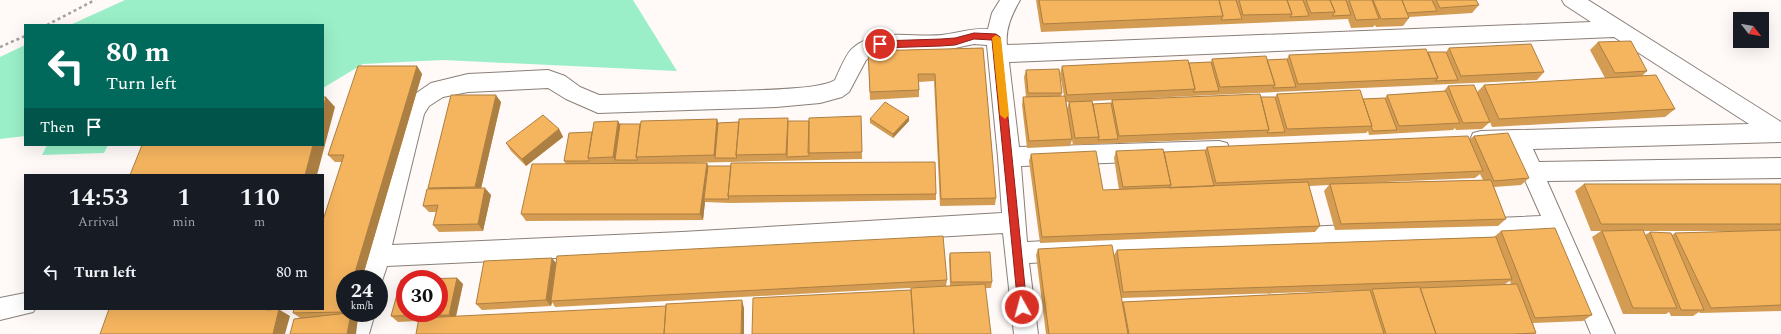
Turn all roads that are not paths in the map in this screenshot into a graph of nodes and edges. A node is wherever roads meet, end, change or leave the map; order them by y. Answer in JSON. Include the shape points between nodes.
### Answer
{"nodes":[{"id":1,"x":1010,"y":0,"type":"edge"},
{"id":2,"x":1572,"y":0,"type":"edge"},
{"id":3,"x":1617,"y":29,"type":"junction"},
{"id":4,"x":998,"y":45,"type":"junction"},
{"id":5,"x":1780,"y":133,"type":"edge"},
{"id":6,"x":1518,"y":140,"type":"junction"},
{"id":7,"x":1458,"y":141,"type":"edge"},
{"id":8,"x":1237,"y":149,"type":"edge"},
{"id":9,"x":1009,"y":157,"type":"junction"},
{"id":10,"x":1781,"y":168,"type":"edge"},
{"id":11,"x":1532,"y":172,"type":"junction"},
{"id":12,"x":1014,"y":222,"type":"junction"},
{"id":13,"x":1557,"y":226,"type":"junction"},
{"id":14,"x":1016,"y":253,"type":"junction"},
{"id":15,"x":379,"y":256,"type":"junction"},
{"id":16,"x":375,"y":270,"type":"edge"},
{"id":17,"x":24,"y":304,"type":"edge"},
{"id":18,"x":0,"y":309,"type":"edge"},
{"id":19,"x":360,"y":322,"type":"edge"},
{"id":20,"x":357,"y":334,"type":"edge"},
{"id":21,"x":1026,"y":334,"type":"edge"},
{"id":22,"x":1602,"y":334,"type":"edge"}],
"edges":[{"from":1,"to":4,"type":"street","via":[[1002,13]]},
{"from":2,"to":3,"type":"street"},
{"from":3,"to":4,"type":"street"},
{"from":3,"to":5,"type":"street"},
{"from":4,"to":9,"type":"street"},
{"from":4,"to":15,"type":"street","via":[[974,36],[941,43],[888,43],[872,46],[859,54],[842,86],[835,91],[776,98],[598,104],[573,94],[558,82],[548,79],[468,83],[438,89],[422,100],[414,112]]},
{"from":5,"to":6,"type":"street"},
{"from":6,"to":7,"type":"street"},
{"from":6,"to":11,"type":"street"},
{"from":8,"to":9,"type":"street"},
{"from":9,"to":12,"type":"street"},
{"from":10,"to":11,"type":"street"},
{"from":11,"to":13,"type":"street"},
{"from":12,"to":14,"type":"street"},
{"from":12,"to":15,"type":"street","via":[[682,242]]},
{"from":13,"to":14,"type":"street"},
{"from":13,"to":22,"type":"street"},
{"from":14,"to":21,"type":"street"},
{"from":15,"to":16,"type":"street"},
{"from":17,"to":18,"type":"street"},
{"from":19,"to":20,"type":"street"}]}
